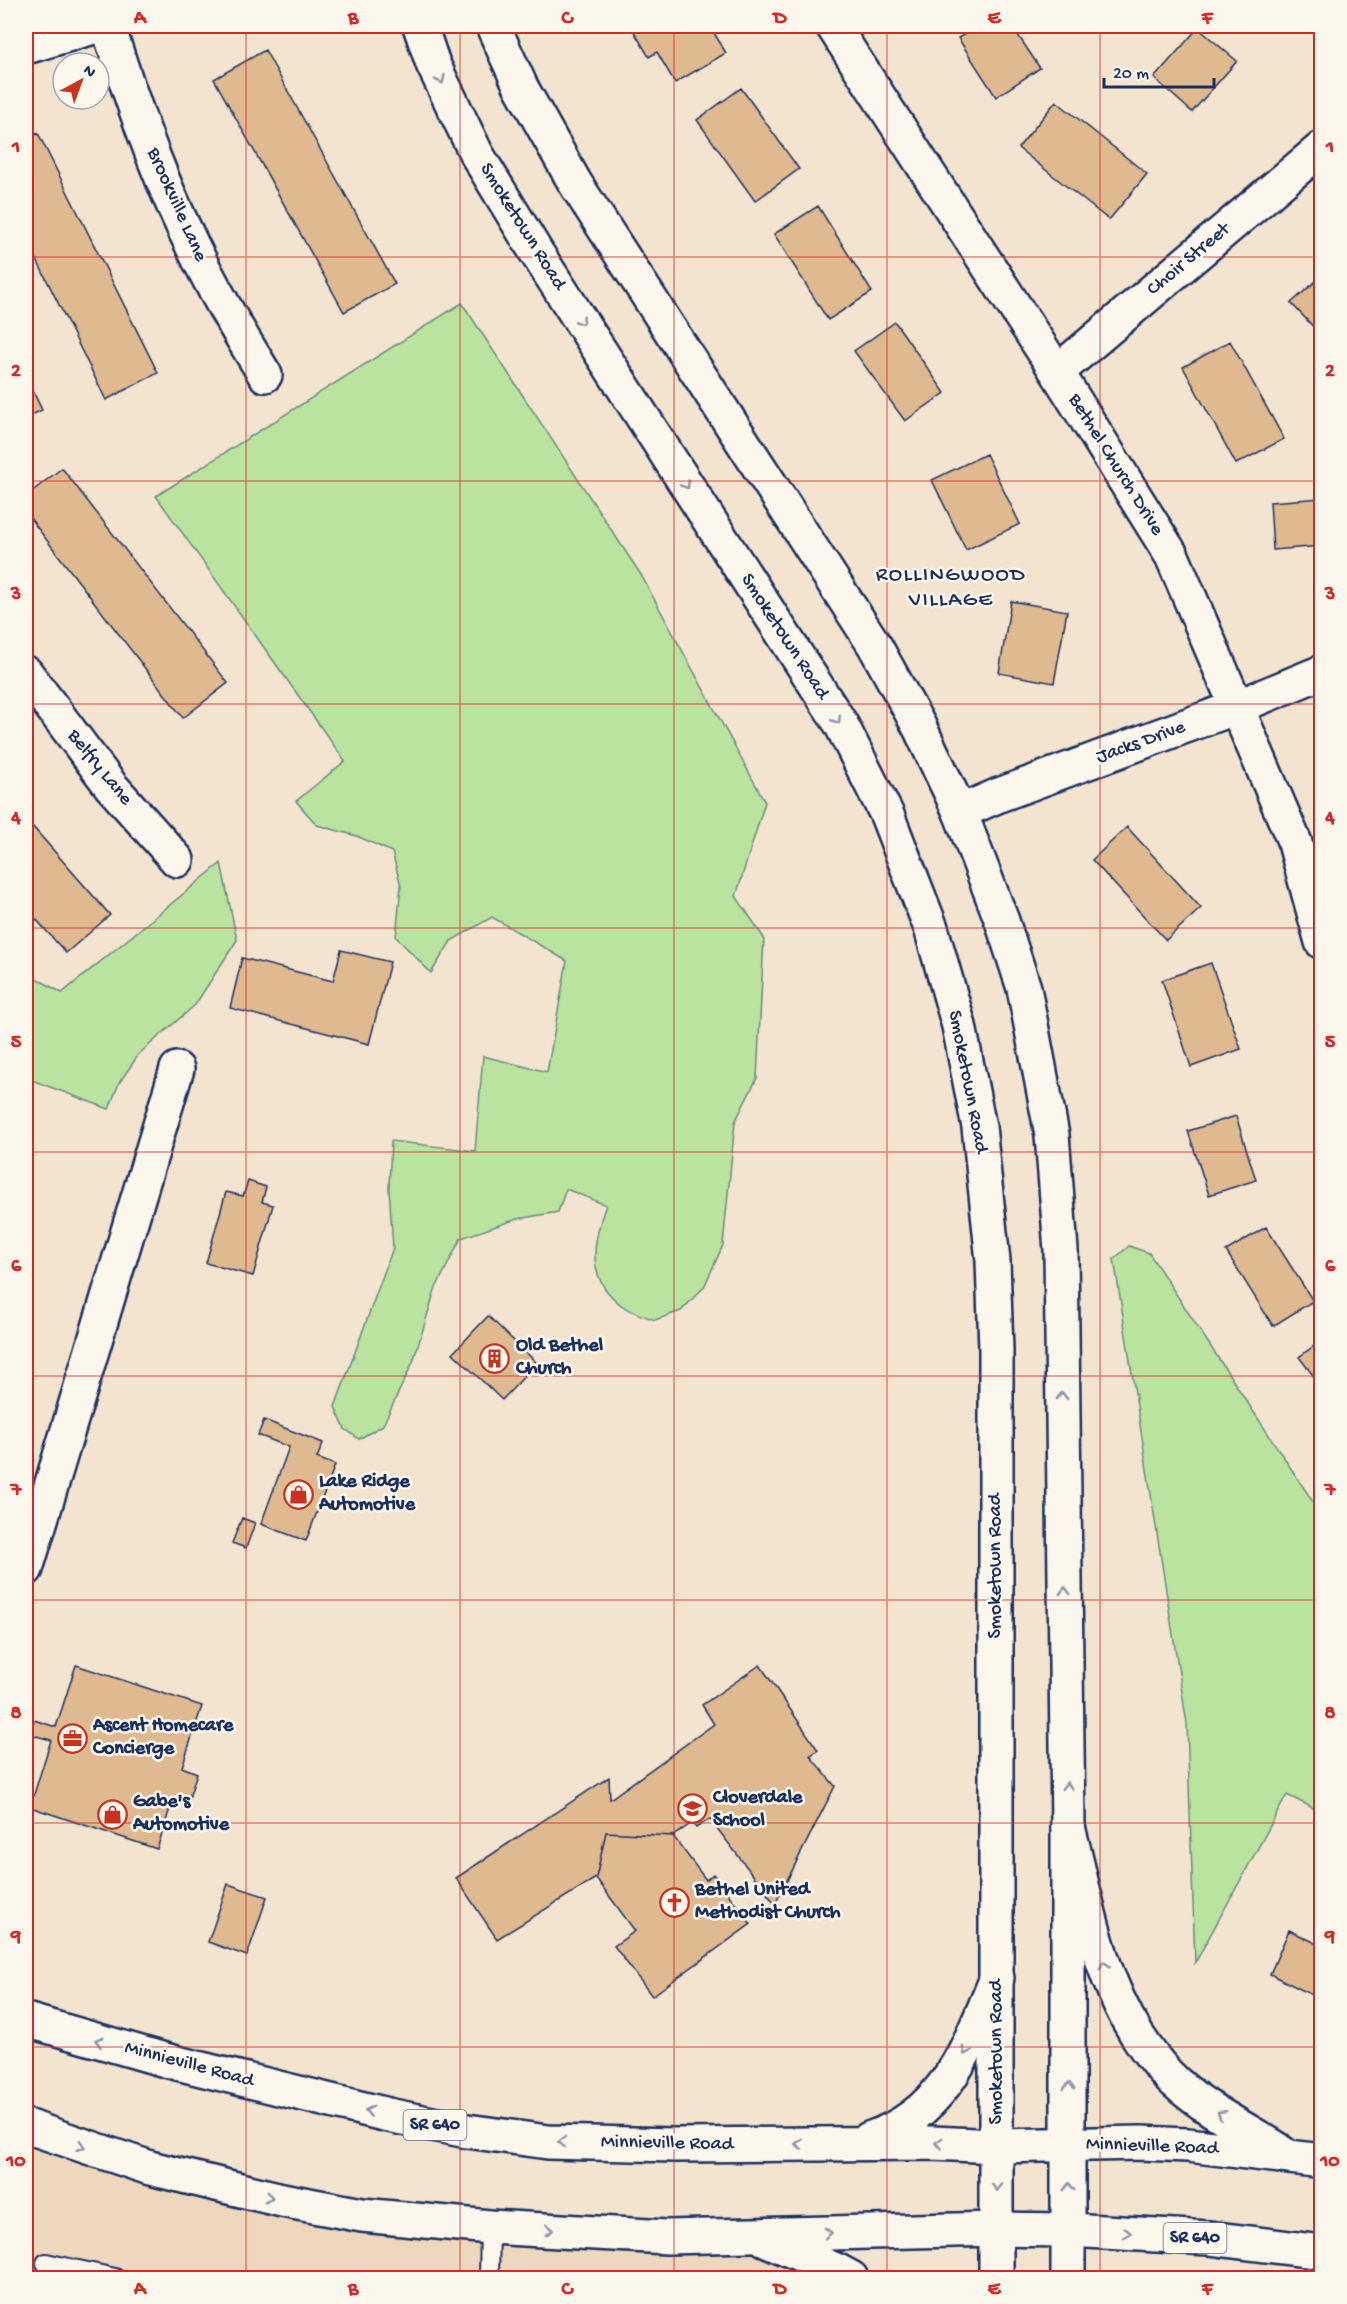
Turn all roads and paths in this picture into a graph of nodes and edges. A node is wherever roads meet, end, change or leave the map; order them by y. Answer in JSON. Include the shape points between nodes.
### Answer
{"nodes":[{"id":1,"x":97,"y":26,"type":"edge"},
{"id":2,"x":108,"y":26,"type":"edge"},
{"id":3,"x":420,"y":26,"type":"edge"},
{"id":4,"x":493,"y":26,"type":"edge"},
{"id":5,"x":833,"y":26,"type":"edge"},
{"id":6,"x":26,"y":47,"type":"edge"},
{"id":7,"x":1322,"y":148,"type":"edge"},
{"id":8,"x":1057,"y":372,"type":"junction"},
{"id":9,"x":265,"y":375,"type":"dead end"},
{"id":10,"x":1322,"y":672,"type":"edge"},
{"id":11,"x":26,"y":673,"type":"edge"},
{"id":12,"x":1237,"y":707,"type":"junction"},
{"id":13,"x":960,"y":812,"type":"junction"},
{"id":14,"x":177,"y":860,"type":"dead end"},
{"id":15,"x":1322,"y":942,"type":"edge"},
{"id":16,"x":177,"y":1069,"type":"dead end"},
{"id":17,"x":26,"y":1569,"type":"edge"},
{"id":18,"x":1068,"y":1827,"type":"junction"},
{"id":19,"x":997,"y":1978,"type":"junction"},
{"id":20,"x":26,"y":2020,"type":"edge"},
{"id":21,"x":26,"y":2126,"type":"edge"},
{"id":22,"x":857,"y":2144,"type":"junction"},
{"id":23,"x":1069,"y":2145,"type":"junction"},
{"id":24,"x":997,"y":2146,"type":"junction"},
{"id":25,"x":1289,"y":2156,"type":"junction"},
{"id":26,"x":1322,"y":2161,"type":"edge"},
{"id":27,"x":490,"y":2227,"type":"junction"},
{"id":28,"x":997,"y":2229,"type":"junction"},
{"id":29,"x":1069,"y":2230,"type":"junction"},
{"id":30,"x":755,"y":2235,"type":"junction"},
{"id":31,"x":1322,"y":2252,"type":"edge"},
{"id":32,"x":46,"y":2263,"type":"dead end"},
{"id":33,"x":115,"y":2278,"type":"edge"},
{"id":34,"x":489,"y":2278,"type":"edge"},
{"id":35,"x":850,"y":2278,"type":"edge"},
{"id":36,"x":996,"y":2278,"type":"edge"},
{"id":37,"x":1068,"y":2278,"type":"edge"}],
"edges":[{"from":1,"to":6,"type":"main road"},
{"from":2,"to":9,"type":"main road","name":"Brookville Lane","via":[[134,109],[174,208],[211,284]]},
{"from":3,"to":19,"type":"main road","name":"Smoketown Road","one_way":true,"via":[[433,64],[476,153],[841,724],[886,815],[931,928],[959,1026],[979,1127],[993,1261]]},
{"from":4,"to":13,"type":"main road","via":[[521,87],[575,183],[875,646]]},
{"from":5,"to":8,"type":"main road","name":"Bethel Church Drive"},
{"from":7,"to":8,"type":"main road","name":"Choir Street"},
{"from":8,"to":12,"type":"main road","name":"Bethel Church Drive","via":[[1172,556]]},
{"from":10,"to":12,"type":"main road","name":"Jacks Drive"},
{"from":11,"to":14,"type":"main road","name":"Belfry Lane","via":[[111,786]]},
{"from":12,"to":13,"type":"main road","name":"Jacks Drive"},
{"from":12,"to":15,"type":"main road","name":"Bethel Church Drive","via":[[1295,843]]},
{"from":18,"to":13,"type":"main road","one_way":true,"via":[[1061,1250],[1052,1135],[1024,988]]},
{"from":16,"to":17,"type":"main road"},
{"from":23,"to":18,"type":"main road","one_way":true},
{"from":25,"to":18,"type":"main road","one_way":true,"via":[[1197,2099],[1169,2075],[1132,2029],[1105,1968]]},
{"from":19,"to":22,"type":"main road","one_way":true,"via":[[964,2056],[944,2088],[899,2127]]},
{"from":19,"to":24,"type":"main road","name":"Smoketown Road"},
{"from":22,"to":20,"type":"main road","name":"Minnieville Road","number":"SR 640","one_way":true,"via":[[548,2142],[468,2132],[304,2096]]},
{"from":21,"to":27,"type":"main road","number":"SR 640","one_way":true,"via":[[150,2168],[282,2200],[362,2215]]},
{"from":24,"to":22,"type":"main road","name":"Minnieville Road","number":"SR 640","one_way":true},
{"from":23,"to":24,"type":"main road","name":"Minnieville Road","number":"SR 640"},
{"from":23,"to":25,"type":"main road","name":"Minnieville Road","number":"SR 640","via":[[1188,2145]]},
{"from":29,"to":23,"type":"main road","one_way":true},
{"from":24,"to":28,"type":"main road","name":"Smoketown Road","one_way":true},
{"from":25,"to":26,"type":"main road","name":"Minnieville Road","number":"SR 640"},
{"from":27,"to":30,"type":"main road","number":"SR 640","one_way":true,"via":[[667,2237]]},
{"from":27,"to":34,"type":"lane"},
{"from":28,"to":29,"type":"main road","number":"SR 640"},
{"from":30,"to":28,"type":"main road","number":"SR 640","one_way":true},
{"from":28,"to":36,"type":"main road","name":"Smoketown Road"},
{"from":29,"to":31,"type":"main road","number":"SR 640","one_way":true,"via":[[1209,2238]]},
{"from":29,"to":37,"type":"main road"},
{"from":30,"to":35,"type":"main road"},
{"from":32,"to":33,"type":"lane"}]}
